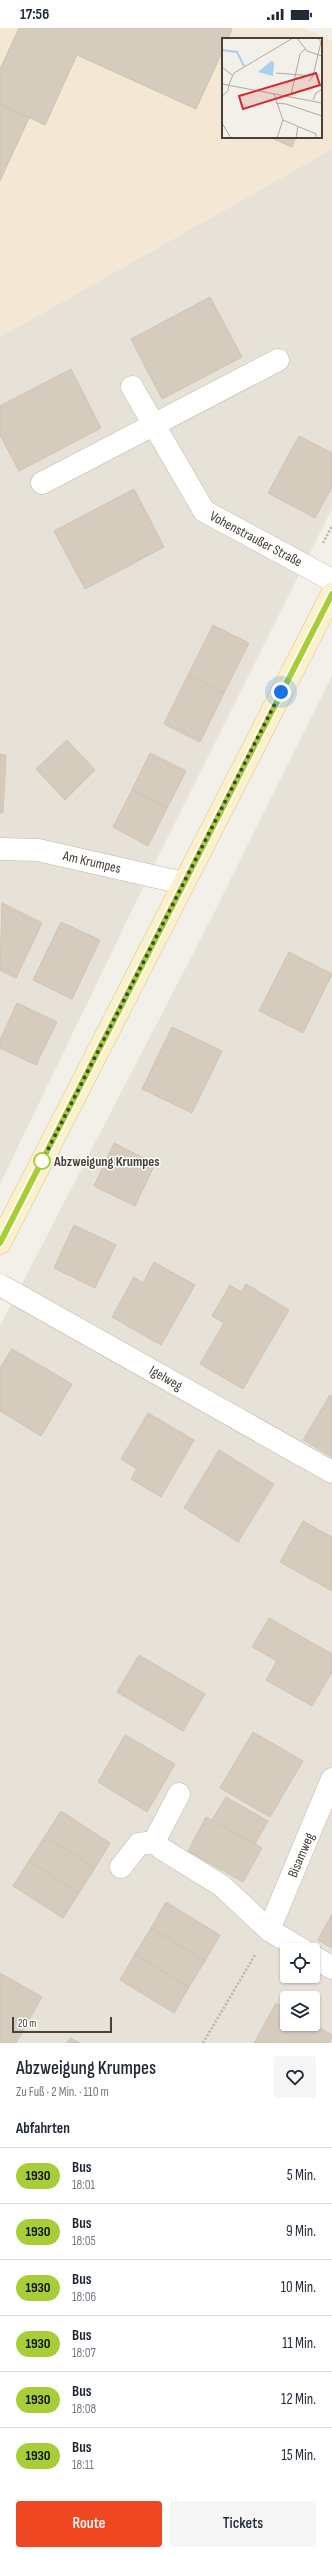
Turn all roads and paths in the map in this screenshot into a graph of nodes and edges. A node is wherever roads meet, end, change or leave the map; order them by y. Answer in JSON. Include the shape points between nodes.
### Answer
{"nodes":[{"id":1,"x":278,"y":360,"type":"dead end"},
{"id":2,"x":132,"y":387,"type":"dead end"},
{"id":3,"x":154,"y":425,"type":"junction"},
{"id":4,"x":42,"y":483,"type":"dead end"},
{"id":5,"x":332,"y":580,"type":"edge"},
{"id":6,"x":332,"y":594,"type":"edge"},
{"id":7,"x":0,"y":849,"type":"edge"},
{"id":8,"x":183,"y":883,"type":"junction"},
{"id":9,"x":0,"y":1243,"type":"edge"},
{"id":10,"x":0,"y":1285,"type":"edge"},
{"id":11,"x":332,"y":1472,"type":"edge"},
{"id":12,"x":332,"y":1779,"type":"edge"},
{"id":13,"x":179,"y":1794,"type":"dead end"},
{"id":14,"x":154,"y":1842,"type":"junction"},
{"id":15,"x":121,"y":1867,"type":"dead end"},
{"id":16,"x":269,"y":1930,"type":"junction"},
{"id":17,"x":291,"y":1943,"type":"edge"},
{"id":18,"x":320,"y":1960,"type":"edge"},
{"id":19,"x":332,"y":1968,"type":"edge"},
{"id":20,"x":203,"y":2043,"type":"edge"}],
"edges":[{"from":1,"to":3,"type":"street"},
{"from":2,"to":3,"type":"street","name":"Vohenstraußer Straße"},
{"from":3,"to":4,"type":"street"},
{"from":3,"to":5,"type":"street","name":"Vohenstraußer Straße","via":[[204,511]]},
{"from":6,"to":8,"type":"main road"},
{"from":7,"to":8,"type":"street","name":"Am Krumpes","via":[[38,850]]},
{"from":8,"to":9,"type":"main road"},
{"from":10,"to":11,"type":"street","name":"Igelweg"},
{"from":12,"to":16,"type":"street","name":"Bisamweg"},
{"from":13,"to":14,"type":"street"},
{"from":14,"to":15,"type":"street","via":[[139,1844]]},
{"from":14,"to":16,"type":"street","via":[[222,1886]]},
{"from":16,"to":17,"type":"street"},
{"from":16,"to":20,"type":"path"},
{"from":18,"to":19,"type":"street"}]}
